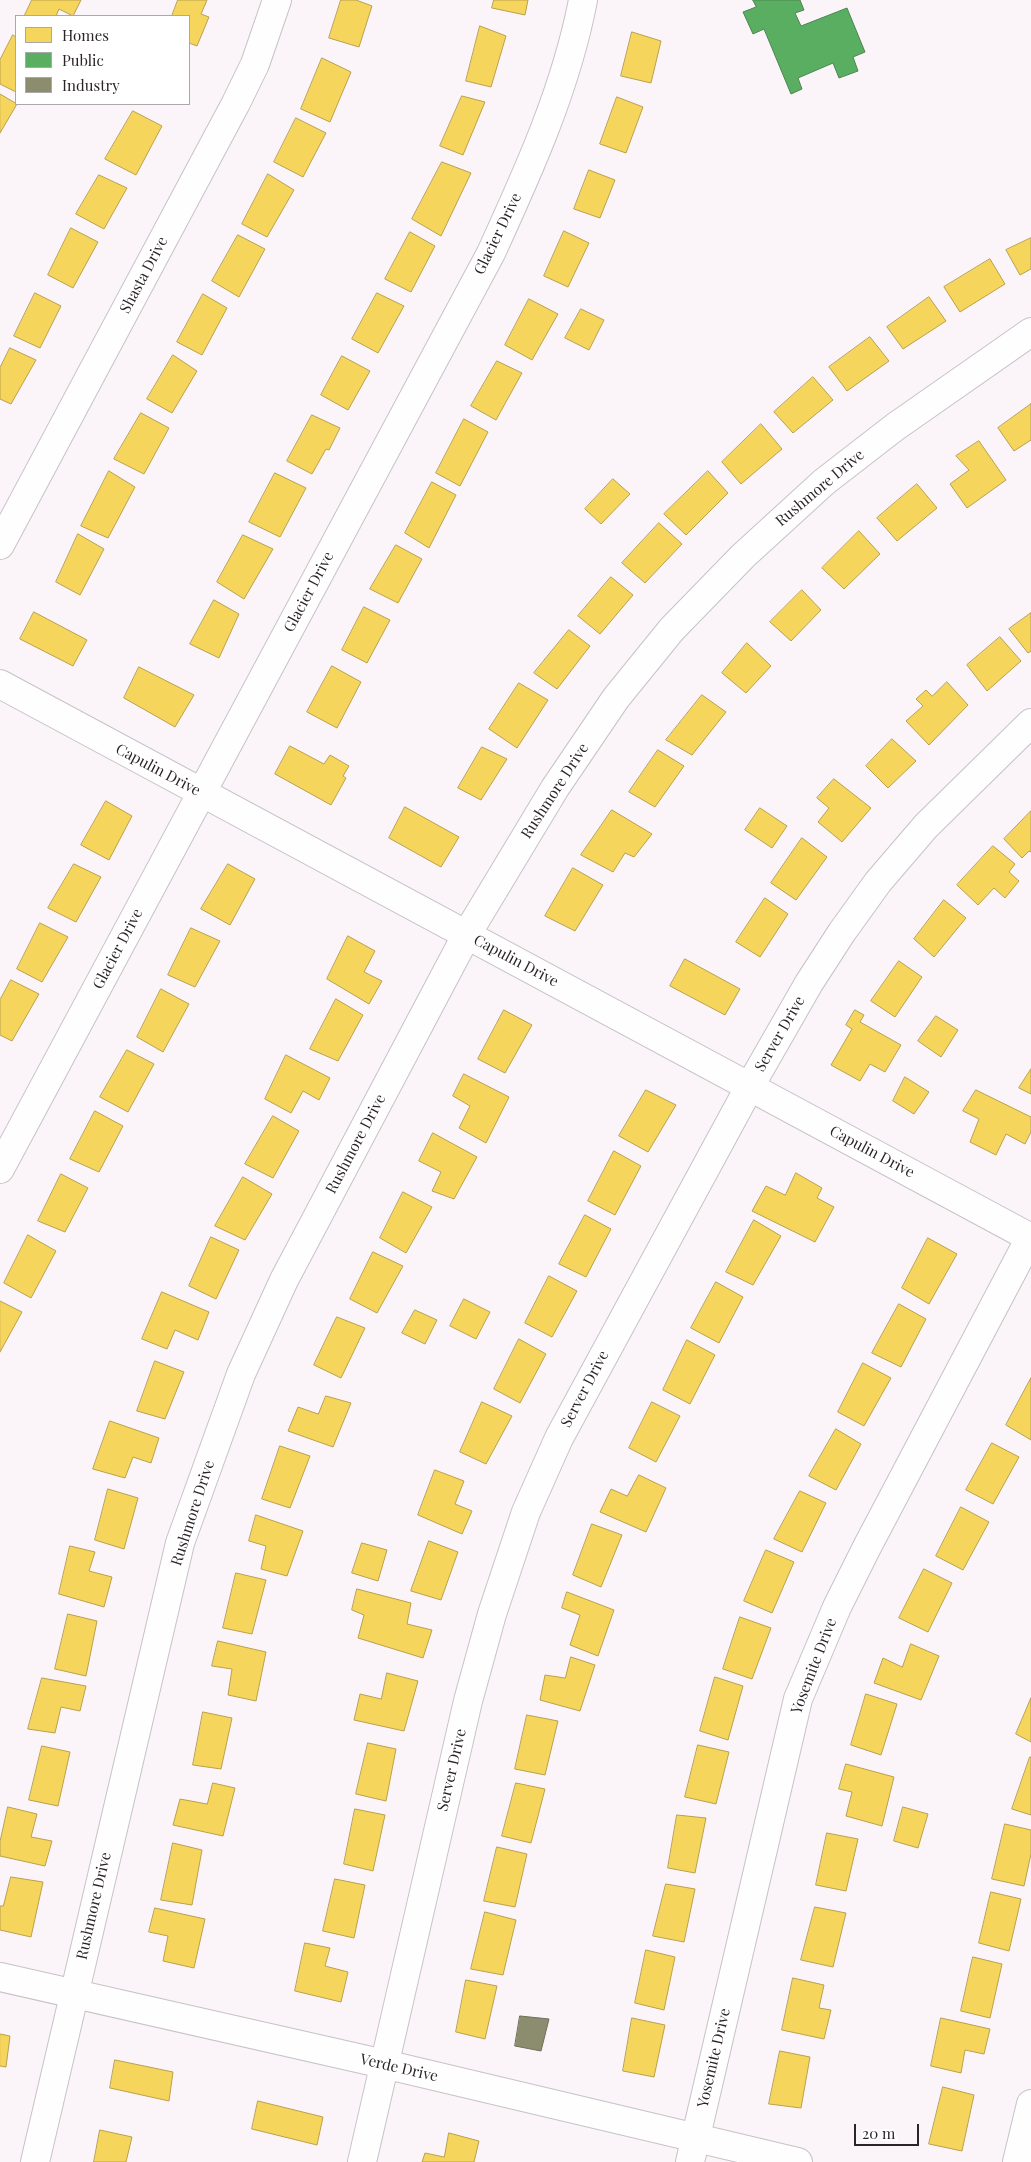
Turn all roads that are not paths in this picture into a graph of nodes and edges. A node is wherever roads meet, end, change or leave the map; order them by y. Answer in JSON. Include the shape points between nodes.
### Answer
{"nodes":[{"id":1,"x":277,"y":0,"type":"edge"},
{"id":2,"x":583,"y":0,"type":"edge"},
{"id":3,"x":1031,"y":332,"type":"edge"},
{"id":4,"x":0,"y":545,"type":"edge"},
{"id":5,"x":0,"y":684,"type":"edge"},
{"id":6,"x":1031,"y":722,"type":"edge"},
{"id":7,"x":201,"y":793,"type":"junction"},
{"id":8,"x":467,"y":934,"type":"junction"},
{"id":9,"x":750,"y":1086,"type":"junction"},
{"id":10,"x":0,"y":1169,"type":"edge"},
{"id":11,"x":1031,"y":1237,"type":"edge"},
{"id":12,"x":0,"y":1977,"type":"edge"},
{"id":13,"x":74,"y":1993,"type":"junction"},
{"id":14,"x":384,"y":2064,"type":"junction"},
{"id":15,"x":1031,"y":2104,"type":"edge"},
{"id":16,"x":693,"y":2150,"type":"edge"},
{"id":17,"x":35,"y":2162,"type":"edge"},
{"id":18,"x":362,"y":2162,"type":"edge"},
{"id":19,"x":798,"y":2162,"type":"edge"},
{"id":20,"x":1017,"y":2162,"type":"edge"}],
"edges":[{"from":1,"to":4,"type":"street","name":"Shasta Drive","via":[[255,64],[236,103]]},
{"from":2,"to":7,"type":"street","name":"Glacier Drive","via":[[549,120],[490,253]]},
{"from":3,"to":8,"type":"street","name":"Rushmore Drive","via":[[895,427],[824,482],[743,556],[672,628],[616,698],[555,788]]},
{"from":5,"to":7,"type":"street","name":"Capulin Drive"},
{"from":6,"to":9,"type":"street","name":"Server Drive","via":[[926,826],[878,882],[809,983]]},
{"from":7,"to":8,"type":"street","name":"Capulin Drive"},
{"from":7,"to":10,"type":"street","name":"Glacier Drive"},
{"from":8,"to":9,"type":"street","name":"Capulin Drive"},
{"from":8,"to":13,"type":"street","name":"Rushmore Drive","via":[[284,1280],[238,1383],[180,1543]]},
{"from":9,"to":11,"type":"street","name":"Capulin Drive"},
{"from":9,"to":14,"type":"street","name":"Server Drive","via":[[559,1438],[526,1512],[492,1614],[468,1701]]},
{"from":11,"to":16,"type":"street","name":"Yosemite Drive","via":[[862,1556],[798,1699]]},
{"from":12,"to":13,"type":"street","name":"Verde Drive"},
{"from":13,"to":14,"type":"street","name":"Verde Drive"},
{"from":13,"to":17,"type":"street","name":"Rushmore Drive"},
{"from":14,"to":16,"type":"street","name":"Verde Drive"},
{"from":14,"to":18,"type":"street","name":"Server Drive"},
{"from":15,"to":20,"type":"street"},
{"from":16,"to":19,"type":"street","name":"Verde Drive"}]}
